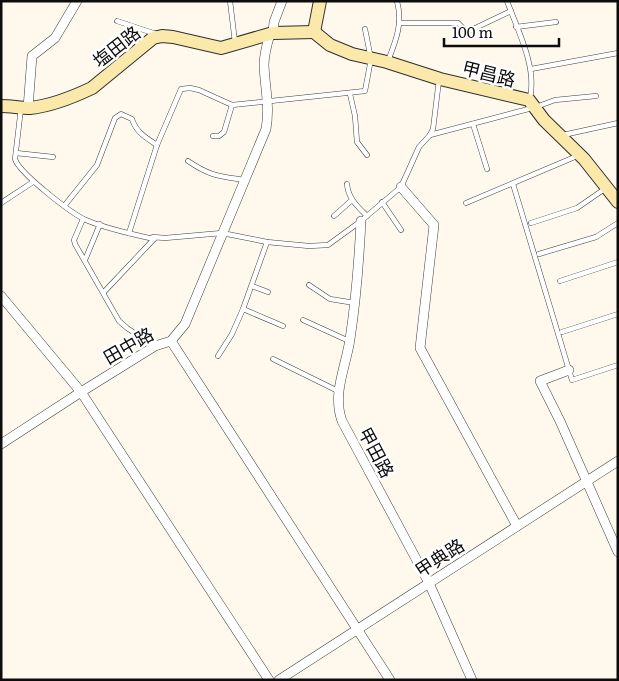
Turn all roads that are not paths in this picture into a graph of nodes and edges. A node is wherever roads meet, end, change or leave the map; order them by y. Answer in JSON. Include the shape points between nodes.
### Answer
{"nodes":[{"id":1,"x":77,"y":1,"type":"edge"},
{"id":2,"x":230,"y":1,"type":"edge"},
{"id":3,"x":282,"y":1,"type":"edge"},
{"id":4,"x":320,"y":1,"type":"edge"},
{"id":5,"x":397,"y":1,"type":"edge"},
{"id":6,"x":507,"y":1,"type":"edge"},
{"id":7,"x":511,"y":11,"type":"junction"},
{"id":8,"x":117,"y":21,"type":"dead end"},
{"id":9,"x":556,"y":22,"type":"dead end"},
{"id":10,"x":400,"y":23,"type":"junction"},
{"id":11,"x":516,"y":27,"type":"junction"},
{"id":12,"x":365,"y":29,"type":"dead end"},
{"id":13,"x":314,"y":32,"type":"junction"},
{"id":14,"x":272,"y":33,"type":"junction"},
{"id":15,"x":162,"y":36,"type":"junction"},
{"id":16,"x":235,"y":44,"type":"junction"},
{"id":17,"x":618,"y":53,"type":"edge"},
{"id":18,"x":371,"y":59,"type":"junction"},
{"id":19,"x":387,"y":62,"type":"junction"},
{"id":20,"x":531,"y":69,"type":"junction"},
{"id":21,"x":440,"y":79,"type":"junction"},
{"id":22,"x":350,"y":94,"type":"junction"},
{"id":23,"x":596,"y":96,"type":"dead end"},
{"id":24,"x":268,"y":102,"type":"junction"},
{"id":25,"x":532,"y":104,"type":"junction"},
{"id":26,"x":232,"y":105,"type":"junction"},
{"id":27,"x":1,"y":106,"type":"edge"},
{"id":28,"x":25,"y":108,"type":"junction"},
{"id":29,"x":618,"y":123,"type":"edge"},
{"id":30,"x":473,"y":124,"type":"junction"},
{"id":31,"x":430,"y":135,"type":"junction"},
{"id":32,"x":213,"y":136,"type":"dead end"},
{"id":33,"x":559,"y":136,"type":"junction"},
{"id":34,"x":157,"y":145,"type":"junction"},
{"id":35,"x":16,"y":153,"type":"junction"},
{"id":36,"x":367,"y":155,"type":"dead end"},
{"id":37,"x":579,"y":155,"type":"junction"},
{"id":38,"x":53,"y":157,"type":"dead end"},
{"id":39,"x":188,"y":161,"type":"dead end"},
{"id":40,"x":487,"y":169,"type":"dead end"},
{"id":41,"x":244,"y":180,"type":"junction"},
{"id":42,"x":33,"y":182,"type":"junction"},
{"id":43,"x":347,"y":184,"type":"dead end"},
{"id":44,"x":513,"y":184,"type":"junction"},
{"id":45,"x":401,"y":187,"type":"junction"},
{"id":46,"x":607,"y":188,"type":"junction"},
{"id":47,"x":352,"y":200,"type":"junction"},
{"id":48,"x":382,"y":202,"type":"junction"},
{"id":49,"x":618,"y":202,"type":"edge"},
{"id":50,"x":1,"y":203,"type":"edge"},
{"id":51,"x":466,"y":204,"type":"dead end"},
{"id":52,"x":65,"y":206,"type":"junction"},
{"id":53,"x":334,"y":216,"type":"dead end"},
{"id":54,"x":83,"y":218,"type":"junction"},
{"id":55,"x":364,"y":219,"type":"junction"},
{"id":56,"x":618,"y":223,"type":"edge"},
{"id":57,"x":100,"y":224,"type":"junction"},
{"id":58,"x":531,"y":224,"type":"dead end"},
{"id":59,"x":401,"y":230,"type":"dead end"},
{"id":60,"x":222,"y":233,"type":"junction"},
{"id":61,"x":129,"y":234,"type":"junction"},
{"id":62,"x":154,"y":239,"type":"junction"},
{"id":63,"x":267,"y":242,"type":"junction"},
{"id":64,"x":539,"y":254,"type":"dead end"},
{"id":65,"x":85,"y":260,"type":"junction"},
{"id":66,"x":618,"y":262,"type":"edge"},
{"id":67,"x":560,"y":281,"type":"dead end"},
{"id":68,"x":309,"y":285,"type":"dead end"},
{"id":69,"x":252,"y":286,"type":"junction"},
{"id":70,"x":104,"y":292,"type":"junction"},
{"id":71,"x":268,"y":292,"type":"dead end"},
{"id":72,"x":1,"y":296,"type":"edge"},
{"id":73,"x":355,"y":302,"type":"junction"},
{"id":74,"x":243,"y":309,"type":"junction"},
{"id":75,"x":618,"y":314,"type":"edge"},
{"id":76,"x":303,"y":320,"type":"dead end"},
{"id":77,"x":283,"y":326,"type":"dead end"},
{"id":78,"x":562,"y":332,"type":"dead end"},
{"id":79,"x":171,"y":341,"type":"junction"},
{"id":80,"x":350,"y":341,"type":"junction"},
{"id":81,"x":155,"y":346,"type":"junction"},
{"id":82,"x":218,"y":356,"type":"dead end"},
{"id":83,"x":273,"y":360,"type":"dead end"},
{"id":84,"x":618,"y":365,"type":"edge"},
{"id":85,"x":569,"y":370,"type":"junction"},
{"id":86,"x":338,"y":391,"type":"junction"},
{"id":87,"x":81,"y":392,"type":"junction"},
{"id":88,"x":1,"y":444,"type":"edge"},
{"id":89,"x":618,"y":461,"type":"edge"},
{"id":90,"x":587,"y":481,"type":"junction"},
{"id":91,"x":517,"y":526,"type":"junction"},
{"id":92,"x":618,"y":552,"type":"edge"},
{"id":93,"x":429,"y":583,"type":"junction"},
{"id":94,"x":357,"y":630,"type":"junction"},
{"id":95,"x":269,"y":680,"type":"edge"},
{"id":96,"x":279,"y":680,"type":"edge"},
{"id":97,"x":390,"y":680,"type":"edge"},
{"id":98,"x":472,"y":680,"type":"edge"}],
"edges":[{"from":1,"to":28,"type":"street","via":[[55,38],[32,56]]},
{"from":2,"to":16,"type":"lane"},
{"from":3,"to":14,"type":"street","name":"田中路"},
{"from":4,"to":13,"type":"street"},
{"from":5,"to":10,"type":"lane"},
{"from":6,"to":7,"type":"lane"},
{"from":7,"to":10,"type":"lane","via":[[469,31],[458,23]]},
{"from":7,"to":11,"type":"lane"},
{"from":8,"to":15,"type":"lane"},
{"from":9,"to":11,"type":"lane"},
{"from":10,"to":19,"type":"lane"},
{"from":11,"to":20,"type":"lane"},
{"from":12,"to":18,"type":"lane"},
{"from":13,"to":14,"type":"street","name":"塩田路"},
{"from":13,"to":18,"type":"street","name":"甲昌路","via":[[338,49]]},
{"from":14,"to":16,"type":"street","name":"塩田路"},
{"from":14,"to":24,"type":"street","name":"田中路","via":[[264,64]]},
{"from":15,"to":16,"type":"street","name":"塩田路","via":[[214,48]]},
{"from":15,"to":28,"type":"street","name":"塩田路","via":[[147,42],[92,88],[49,104]]},
{"from":17,"to":20,"type":"lane"},
{"from":18,"to":19,"type":"street","name":"甲昌路"},
{"from":18,"to":22,"type":"lane","via":[[365,91]]},
{"from":19,"to":21,"type":"street","name":"甲昌路"},
{"from":20,"to":25,"type":"lane"},
{"from":21,"to":25,"type":"street","name":"甲昌路"},
{"from":21,"to":31,"type":"lane"},
{"from":22,"to":24,"type":"lane"},
{"from":22,"to":36,"type":"lane","via":[[357,142]]},
{"from":23,"to":25,"type":"lane"},
{"from":24,"to":26,"type":"lane"},
{"from":24,"to":41,"type":"street","name":"田中路","via":[[266,129]]},
{"from":25,"to":30,"type":"lane"},
{"from":25,"to":33,"type":"street"},
{"from":26,"to":32,"type":"lane","via":[[224,132]]},
{"from":26,"to":34,"type":"lane","via":[[199,90],[181,89]]},
{"from":27,"to":28,"type":"street","name":"塩田路"},
{"from":28,"to":35,"type":"lane"},
{"from":29,"to":33,"type":"lane"},
{"from":30,"to":31,"type":"lane"},
{"from":30,"to":40,"type":"lane"},
{"from":31,"to":45,"type":"lane","via":[[419,146]]},
{"from":33,"to":37,"type":"street"},
{"from":34,"to":52,"type":"lane","via":[[142,136],[132,119],[118,115],[97,165]]},
{"from":34,"to":61,"type":"lane"},
{"from":35,"to":38,"type":"lane"},
{"from":35,"to":42,"type":"lane","via":[[17,164]]},
{"from":37,"to":44,"type":"lane"},
{"from":37,"to":46,"type":"street"},
{"from":39,"to":41,"type":"lane","via":[[204,172]]},
{"from":41,"to":60,"type":"street","name":"田中路"},
{"from":42,"to":50,"type":"lane"},
{"from":42,"to":52,"type":"lane"},
{"from":43,"to":47,"type":"lane"},
{"from":44,"to":51,"type":"lane"},
{"from":44,"to":85,"type":"lane"},
{"from":45,"to":48,"type":"lane"},
{"from":45,"to":91,"type":"street","via":[[434,225],[420,348]]},
{"from":46,"to":49,"type":"street"},
{"from":46,"to":58,"type":"lane","via":[[577,208]]},
{"from":47,"to":53,"type":"lane"},
{"from":47,"to":55,"type":"lane"},
{"from":48,"to":55,"type":"lane"},
{"from":48,"to":59,"type":"lane"},
{"from":52,"to":54,"type":"lane"},
{"from":54,"to":57,"type":"lane"},
{"from":54,"to":65,"type":"lane","via":[[74,240]]},
{"from":55,"to":63,"type":"lane","via":[[328,245]]},
{"from":55,"to":73,"type":"street","name":"甲田路"},
{"from":56,"to":64,"type":"lane","via":[[596,237]]},
{"from":57,"to":61,"type":"lane"},
{"from":57,"to":65,"type":"lane"},
{"from":60,"to":62,"type":"lane"},
{"from":60,"to":63,"type":"lane"},
{"from":60,"to":79,"type":"street","name":"田中路","via":[[185,324]]},
{"from":61,"to":62,"type":"lane"},
{"from":62,"to":70,"type":"lane"},
{"from":63,"to":69,"type":"lane"},
{"from":65,"to":70,"type":"lane"},
{"from":66,"to":67,"type":"lane"},
{"from":68,"to":73,"type":"lane","via":[[330,299]]},
{"from":69,"to":71,"type":"lane"},
{"from":69,"to":74,"type":"lane"},
{"from":70,"to":81,"type":"lane","via":[[119,321]]},
{"from":72,"to":87,"type":"street"},
{"from":73,"to":80,"type":"street","name":"甲田路"},
{"from":74,"to":77,"type":"lane"},
{"from":74,"to":82,"type":"lane"},
{"from":75,"to":78,"type":"lane"},
{"from":76,"to":80,"type":"lane"},
{"from":79,"to":81,"type":"street","name":"田中路"},
{"from":79,"to":94,"type":"street"},
{"from":80,"to":86,"type":"street","name":"甲田路"},
{"from":81,"to":87,"type":"street","name":"田中路"},
{"from":83,"to":86,"type":"lane"},
{"from":84,"to":85,"type":"lane","via":[[572,380]]},
{"from":85,"to":90,"type":"street","via":[[540,381]]},
{"from":86,"to":93,"type":"street","name":"甲田路","via":[[342,421]]},
{"from":87,"to":88,"type":"street","name":"田中路"},
{"from":87,"to":95,"type":"street"},
{"from":89,"to":90,"type":"street","name":"甲典路"},
{"from":90,"to":91,"type":"street","name":"甲典路"},
{"from":90,"to":92,"type":"street"},
{"from":91,"to":93,"type":"street","name":"甲典路"},
{"from":93,"to":94,"type":"street","name":"甲典路"},
{"from":93,"to":98,"type":"street","name":"甲田路"},
{"from":94,"to":96,"type":"street","name":"甲典路"},
{"from":94,"to":97,"type":"street"}]}
